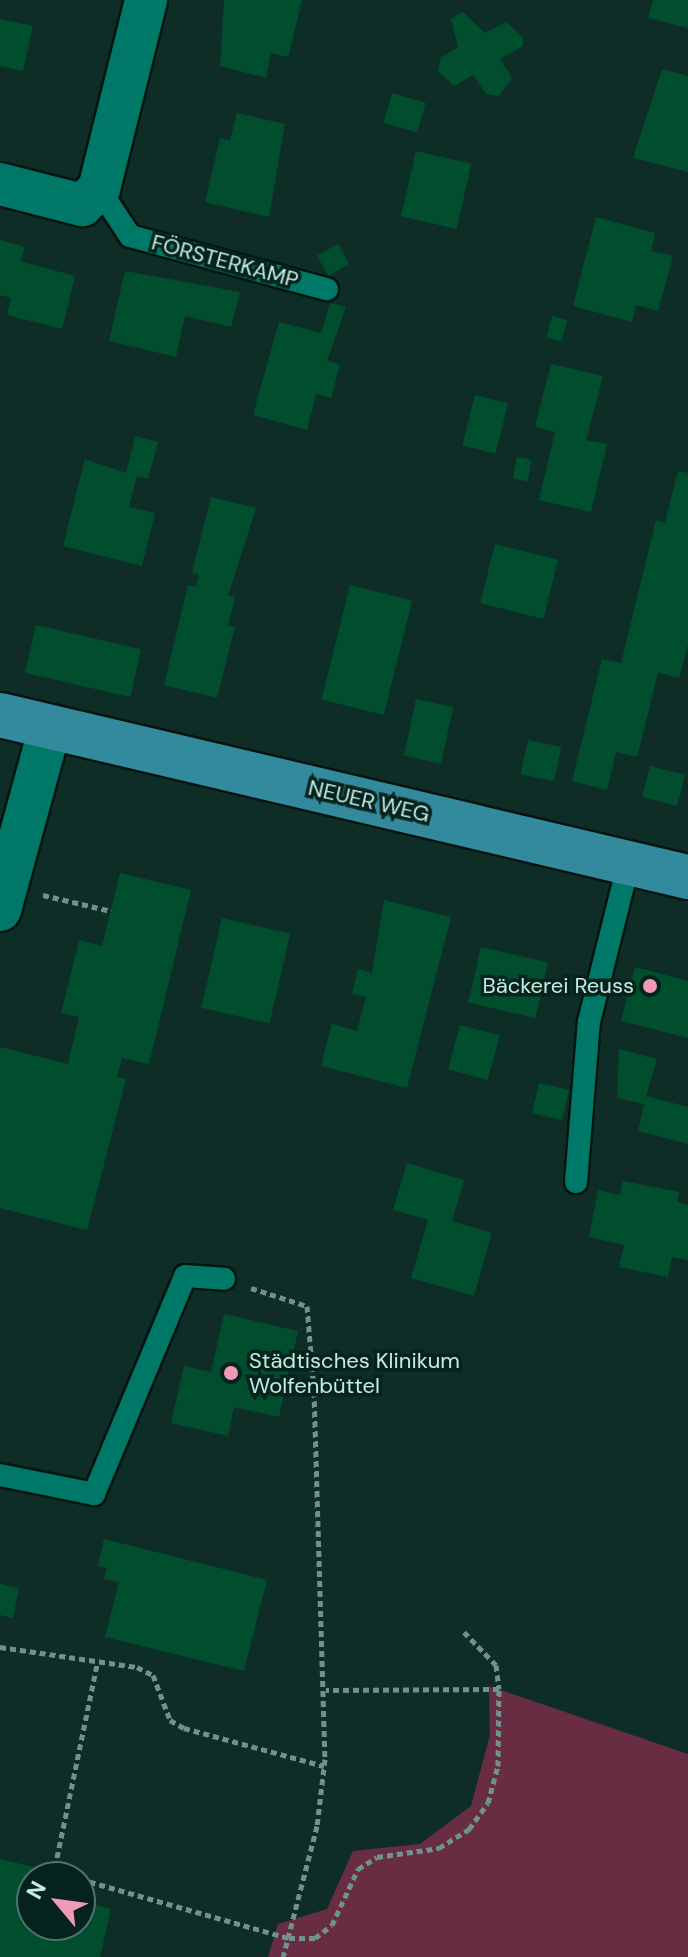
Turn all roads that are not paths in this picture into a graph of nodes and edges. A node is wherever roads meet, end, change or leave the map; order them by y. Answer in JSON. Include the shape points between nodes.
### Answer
{"nodes":[{"id":1,"x":146,"y":0,"type":"edge"},
{"id":2,"x":0,"y":184,"type":"edge"},
{"id":3,"x":99,"y":189,"type":"junction"},
{"id":4,"x":327,"y":289,"type":"dead end"},
{"id":5,"x":0,"y":715,"type":"edge"},
{"id":6,"x":50,"y":727,"type":"junction"},
{"id":7,"x":629,"y":862,"type":"junction"},
{"id":8,"x":688,"y":877,"type":"edge"},
{"id":9,"x":4,"y":898,"type":"edge"},
{"id":10,"x":576,"y":1182,"type":"dead end"},
{"id":11,"x":224,"y":1279,"type":"road end"},
{"id":12,"x":0,"y":1475,"type":"edge"}],
"edges":[{"from":1,"to":3,"type":"street"},
{"from":2,"to":3,"type":"street","via":[[82,205]]},
{"from":3,"to":4,"type":"lane","name":"FÖRSTERKAMP","via":[[130,236]]},
{"from":5,"to":6,"type":"main road","name":"NEUER WEG"},
{"from":6,"to":7,"type":"main road","name":"NEUER WEG"},
{"from":6,"to":9,"type":"street"},
{"from":7,"to":8,"type":"main road","name":"NEUER WEG"},
{"from":7,"to":10,"type":"lane","via":[[589,1022]]},
{"from":11,"to":12,"type":"lane","via":[[185,1276],[94,1494]]}]}
